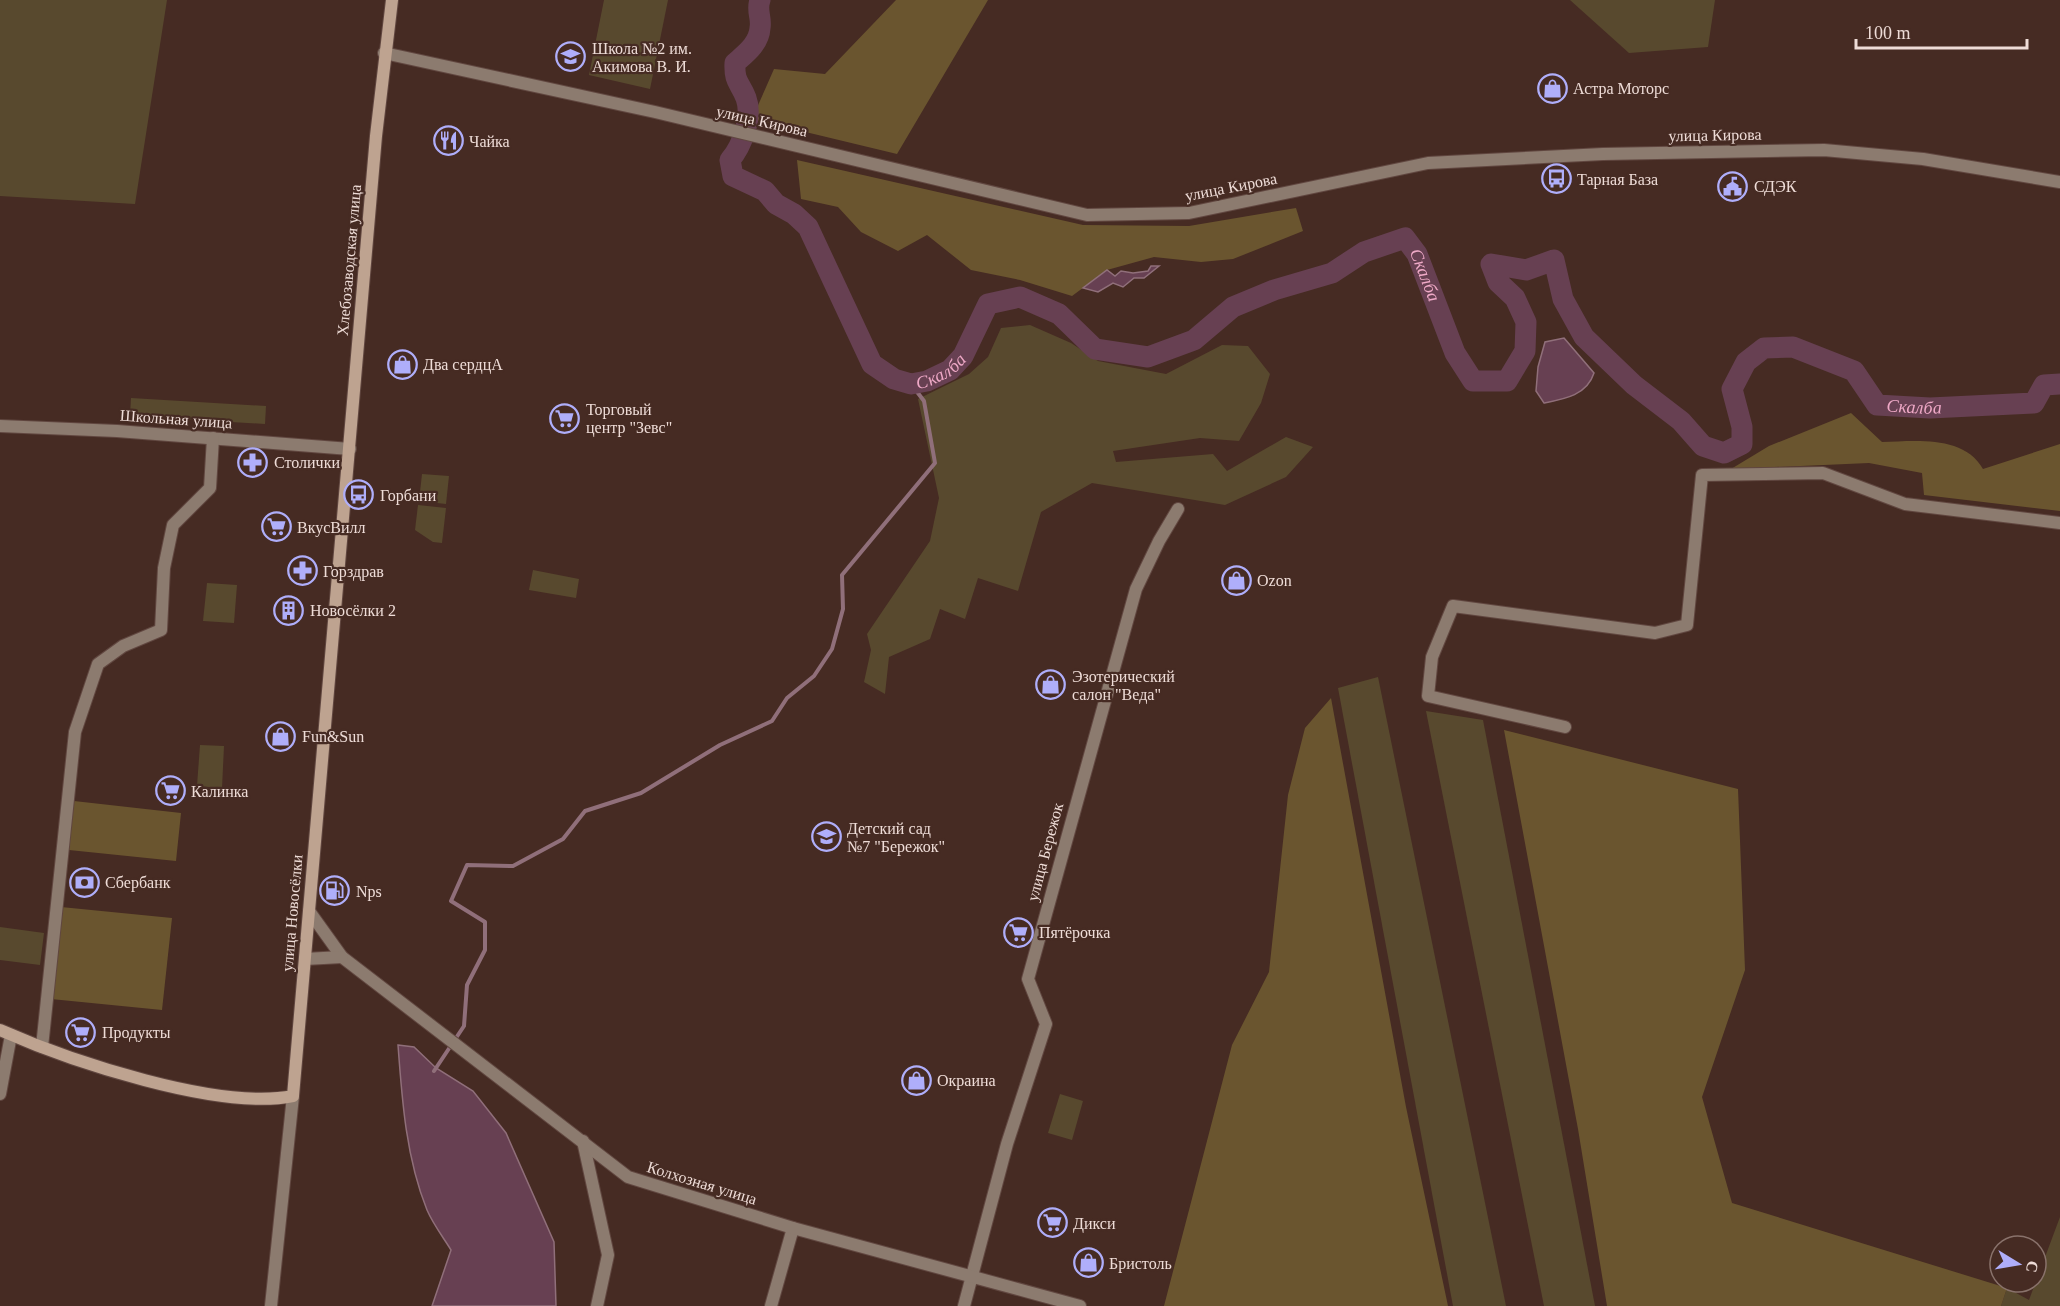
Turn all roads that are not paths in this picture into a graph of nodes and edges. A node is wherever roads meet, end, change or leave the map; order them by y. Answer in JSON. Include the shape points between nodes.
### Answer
{"nodes":[{"id":1,"x":392,"y":0,"type":"edge"},
{"id":2,"x":384,"y":53,"type":"junction"},
{"id":3,"x":2060,"y":182,"type":"edge"},
{"id":4,"x":0,"y":426,"type":"edge"},
{"id":5,"x":213,"y":438,"type":"junction"},
{"id":6,"x":350,"y":448,"type":"junction"},
{"id":7,"x":1178,"y":509,"type":"dead end"},
{"id":8,"x":343,"y":522,"type":"joint"},
{"id":9,"x":2060,"y":524,"type":"edge"},
{"id":10,"x":1565,"y":728,"type":"dead end"},
{"id":11,"x":309,"y":911,"type":"junction"},
{"id":12,"x":342,"y":957,"type":"junction"},
{"id":13,"x":305,"y":959,"type":"junction"},
{"id":14,"x":6,"y":1033,"type":"edge"},
{"id":15,"x":42,"y":1047,"type":"junction"},
{"id":16,"x":0,"y":1094,"type":"edge"},
{"id":17,"x":293,"y":1096,"type":"junction"},
{"id":18,"x":583,"y":1141,"type":"junction"},
{"id":19,"x":793,"y":1228,"type":"junction"},
{"id":20,"x":971,"y":1276,"type":"junction"},
{"id":21,"x":271,"y":1306,"type":"edge"},
{"id":22,"x":597,"y":1306,"type":"edge"},
{"id":23,"x":771,"y":1306,"type":"edge"},
{"id":24,"x":964,"y":1306,"type":"edge"},
{"id":25,"x":1080,"y":1306,"type":"edge"}],
"edges":[{"from":1,"to":2,"type":"main road","name":"Хлебозаводская улица"},
{"from":2,"to":3,"type":"street","name":"улица Кирова","via":[[1087,215],[1189,213],[1428,163],[1603,154],[1824,150],[1923,159]]},
{"from":2,"to":6,"type":"main road","name":"Хлебозаводская улица"},
{"from":4,"to":5,"type":"street","name":"Школьная улица"},
{"from":5,"to":6,"type":"street","name":"Школьная улица"},
{"from":5,"to":15,"type":"street","via":[[210,488],[173,525],[164,568],[161,630],[123,646],[98,664],[75,732]]},
{"from":6,"to":8,"type":"main road","name":"Хлебозаводская улица"},
{"from":7,"to":20,"type":"street","name":"улица Бережок","via":[[1136,589],[1028,979],[1046,1024],[1007,1144]]},
{"from":8,"to":11,"type":"main road","name":"улица Новосёлки"},
{"from":9,"to":10,"type":"street","via":[[1905,504],[1823,473],[1702,475],[1687,625],[1655,633],[1453,606],[1432,657],[1428,696]]},
{"from":11,"to":12,"type":"street","name":"Колхозная улица"},
{"from":11,"to":13,"type":"main road","name":"улица Новосёлки"},
{"from":12,"to":13,"type":"street"},
{"from":12,"to":18,"type":"street","name":"Колхозная улица"},
{"from":13,"to":17,"type":"main road","name":"улица Новосёлки"},
{"from":14,"to":15,"type":"main road"},
{"from":14,"to":16,"type":"street"},
{"from":15,"to":17,"type":"main road","via":[[183,1089],[248,1099]]},
{"from":17,"to":21,"type":"street","name":"улица Новосёлки"},
{"from":18,"to":19,"type":"street","name":"Колхозная улица","via":[[627,1177]]},
{"from":18,"to":22,"type":"street","via":[[608,1255]]},
{"from":19,"to":20,"type":"street","name":"Колхозная улица"},
{"from":19,"to":23,"type":"street"},
{"from":20,"to":24,"type":"street","name":"улица Бережок"},
{"from":20,"to":25,"type":"street","name":"Колхозная улица"}]}
